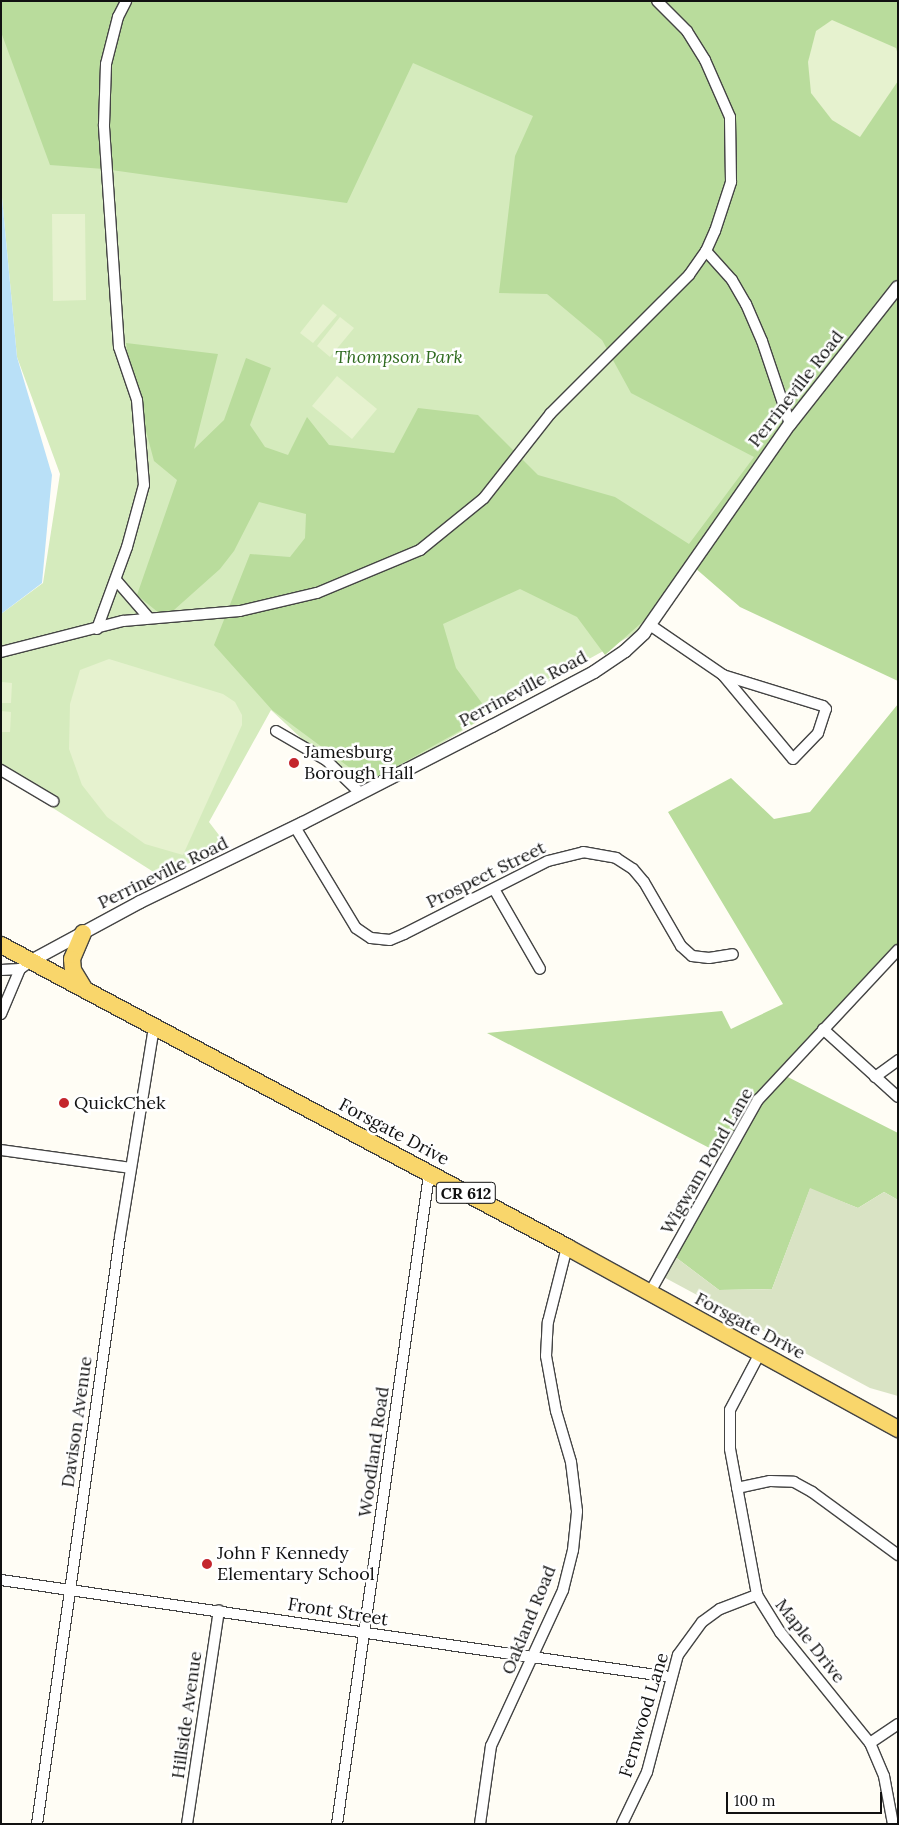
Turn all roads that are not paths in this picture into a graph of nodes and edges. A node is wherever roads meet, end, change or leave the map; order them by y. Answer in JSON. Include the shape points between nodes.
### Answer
{"nodes":[{"id":1,"x":126,"y":1,"type":"edge"},
{"id":2,"x":658,"y":1,"type":"edge"},
{"id":3,"x":706,"y":251,"type":"junction"},
{"id":4,"x":898,"y":287,"type":"edge"},
{"id":5,"x":790,"y":424,"type":"junction"},
{"id":6,"x":116,"y":580,"type":"junction"},
{"id":7,"x":148,"y":617,"type":"junction"},
{"id":8,"x":650,"y":625,"type":"junction"},
{"id":9,"x":97,"y":629,"type":"junction"},
{"id":10,"x":1,"y":652,"type":"edge"},
{"id":11,"x":723,"y":675,"type":"junction"},
{"id":12,"x":276,"y":730,"type":"dead end"},
{"id":13,"x":1,"y":770,"type":"edge"},
{"id":14,"x":360,"y":794,"type":"junction"},
{"id":15,"x":53,"y":801,"type":"dead end"},
{"id":16,"x":295,"y":827,"type":"junction"},
{"id":17,"x":494,"y":889,"type":"junction"},
{"id":18,"x":83,"y":933,"type":"junction"},
{"id":19,"x":1,"y":945,"type":"edge"},
{"id":20,"x":898,"y":950,"type":"edge"},
{"id":21,"x":733,"y":954,"type":"dead end"},
{"id":22,"x":26,"y":965,"type":"junction"},
{"id":23,"x":540,"y":969,"type":"dead end"},
{"id":24,"x":1,"y":970,"type":"edge"},
{"id":25,"x":85,"y":990,"type":"junction"},
{"id":26,"x":1,"y":1014,"type":"edge"},
{"id":27,"x":154,"y":1026,"type":"junction"},
{"id":28,"x":823,"y":1029,"type":"junction"},
{"id":29,"x":898,"y":1060,"type":"edge"},
{"id":30,"x":875,"y":1077,"type":"junction"},
{"id":31,"x":898,"y":1097,"type":"edge"},
{"id":32,"x":1,"y":1150,"type":"edge"},
{"id":33,"x":130,"y":1168,"type":"junction"},
{"id":34,"x":429,"y":1174,"type":"junction"},
{"id":35,"x":567,"y":1247,"type":"junction"},
{"id":36,"x":649,"y":1294,"type":"junction"},
{"id":37,"x":760,"y":1353,"type":"junction"},
{"id":38,"x":898,"y":1429,"type":"edge"},
{"id":39,"x":737,"y":1488,"type":"junction"},
{"id":40,"x":898,"y":1555,"type":"edge"},
{"id":41,"x":1,"y":1580,"type":"edge"},
{"id":42,"x":70,"y":1589,"type":"junction"},
{"id":43,"x":757,"y":1595,"type":"junction"},
{"id":44,"x":219,"y":1610,"type":"junction"},
{"id":45,"x":365,"y":1633,"type":"junction"},
{"id":46,"x":533,"y":1657,"type":"junction"},
{"id":47,"x":670,"y":1677,"type":"junction"},
{"id":48,"x":898,"y":1724,"type":"edge"},
{"id":49,"x":870,"y":1743,"type":"junction"},
{"id":50,"x":37,"y":1824,"type":"edge"},
{"id":51,"x":187,"y":1824,"type":"edge"},
{"id":52,"x":337,"y":1824,"type":"edge"},
{"id":53,"x":480,"y":1824,"type":"edge"},
{"id":54,"x":622,"y":1824,"type":"edge"},
{"id":55,"x":893,"y":1824,"type":"edge"}],
"edges":[{"from":1,"to":6,"type":"street","via":[[118,17],[106,64],[104,125],[119,347],[137,400],[145,461],[144,485]]},
{"from":2,"to":3,"type":"street","via":[[687,31],[705,60],[730,117],[730,182]]},
{"from":3,"to":5,"type":"street","via":[[732,280],[746,304]]},
{"from":3,"to":7,"type":"street","via":[[656,311],[598,363],[550,414],[484,498],[420,550],[360,577],[273,604],[240,610]]},
{"from":4,"to":5,"type":"street","name":"Perrineville Road"},
{"from":5,"to":8,"type":"street","name":"Perrineville Road"},
{"from":6,"to":7,"type":"street"},
{"from":6,"to":9,"type":"street"},
{"from":7,"to":9,"type":"street"},
{"from":8,"to":11,"type":"street"},
{"from":8,"to":14,"type":"street","name":"Perrineville Road","via":[[625,651],[594,672]]},
{"from":9,"to":10,"type":"street"},
{"from":11,"to":11,"type":"street","via":[[793,759],[818,733],[826,709],[823,706]]},
{"from":12,"to":14,"type":"street","via":[[326,760]]},
{"from":13,"to":15,"type":"street"},
{"from":14,"to":16,"type":"street","name":"Perrineville Road"},
{"from":16,"to":17,"type":"street","name":"Prospect Street","via":[[356,928],[371,938],[390,940]]},
{"from":16,"to":18,"type":"street","name":"Perrineville Road"},
{"from":17,"to":21,"type":"street","name":"Prospect Street","via":[[548,861],[583,852],[601,853],[616,858],[644,882],[681,946],[692,956],[709,958]]},
{"from":17,"to":23,"type":"street"},
{"from":18,"to":22,"type":"street","name":"Perrineville Road"},
{"from":18,"to":25,"type":"main road","via":[[72,959],[73,970]]},
{"from":19,"to":22,"type":"main road","name":"Forsgate Drive","number":"CR 612"},
{"from":20,"to":28,"type":"street","name":"Wigwam Pond Lane"},
{"from":22,"to":24,"type":"street"},
{"from":22,"to":25,"type":"main road","name":"Forsgate Drive","number":"CR 612"},
{"from":22,"to":26,"type":"street"},
{"from":25,"to":27,"type":"main road","name":"Forsgate Drive","number":"CR 612"},
{"from":27,"to":33,"type":"street","name":"Davison Avenue"},
{"from":27,"to":34,"type":"main road","name":"Forsgate Drive","number":"CR 612"},
{"from":28,"to":30,"type":"street"},
{"from":28,"to":36,"type":"street","name":"Wigwam Pond Lane","via":[[758,1100]]},
{"from":29,"to":30,"type":"street"},
{"from":30,"to":31,"type":"street"},
{"from":32,"to":33,"type":"street"},
{"from":33,"to":42,"type":"street","name":"Davison Avenue"},
{"from":34,"to":35,"type":"main road","name":"Forsgate Drive","number":"CR 612"},
{"from":34,"to":45,"type":"street","name":"Woodland Road"},
{"from":35,"to":36,"type":"main road","name":"Forsgate Drive","number":"CR 612"},
{"from":35,"to":46,"type":"street","name":"Oakland Road","via":[[548,1322],[546,1356],[556,1412],[570,1462],[576,1511],[573,1550],[563,1590]]},
{"from":36,"to":37,"type":"main road","name":"Forsgate Drive","number":"CR 612"},
{"from":37,"to":38,"type":"main road","name":"Forsgate Drive","number":"CR 612"},
{"from":37,"to":39,"type":"street","name":"Maple Drive","via":[[730,1410],[730,1449]]},
{"from":39,"to":40,"type":"street","via":[[770,1481],[794,1482]]},
{"from":39,"to":43,"type":"street","name":"Maple Drive"},
{"from":41,"to":42,"type":"street","name":"Front Street"},
{"from":42,"to":44,"type":"street","name":"Front Street"},
{"from":42,"to":50,"type":"street","name":"Davison Avenue"},
{"from":43,"to":47,"type":"street","name":"Fernwood Lane","via":[[720,1609],[702,1622],[678,1655]]},
{"from":43,"to":49,"type":"street","name":"Maple Drive","via":[[780,1632]]},
{"from":44,"to":45,"type":"street","name":"Front Street"},
{"from":44,"to":51,"type":"street","name":"Hillside Avenue"},
{"from":45,"to":46,"type":"street","name":"Front Street"},
{"from":45,"to":52,"type":"street","name":"Woodland Road"},
{"from":46,"to":47,"type":"street","name":"Front Street"},
{"from":46,"to":53,"type":"street","name":"Oakland Road","via":[[491,1746]]},
{"from":47,"to":54,"type":"street","name":"Fernwood Lane","via":[[659,1734],[647,1772]]},
{"from":48,"to":49,"type":"street"},
{"from":49,"to":55,"type":"street","name":"Maple Drive","via":[[884,1776]]}]}
